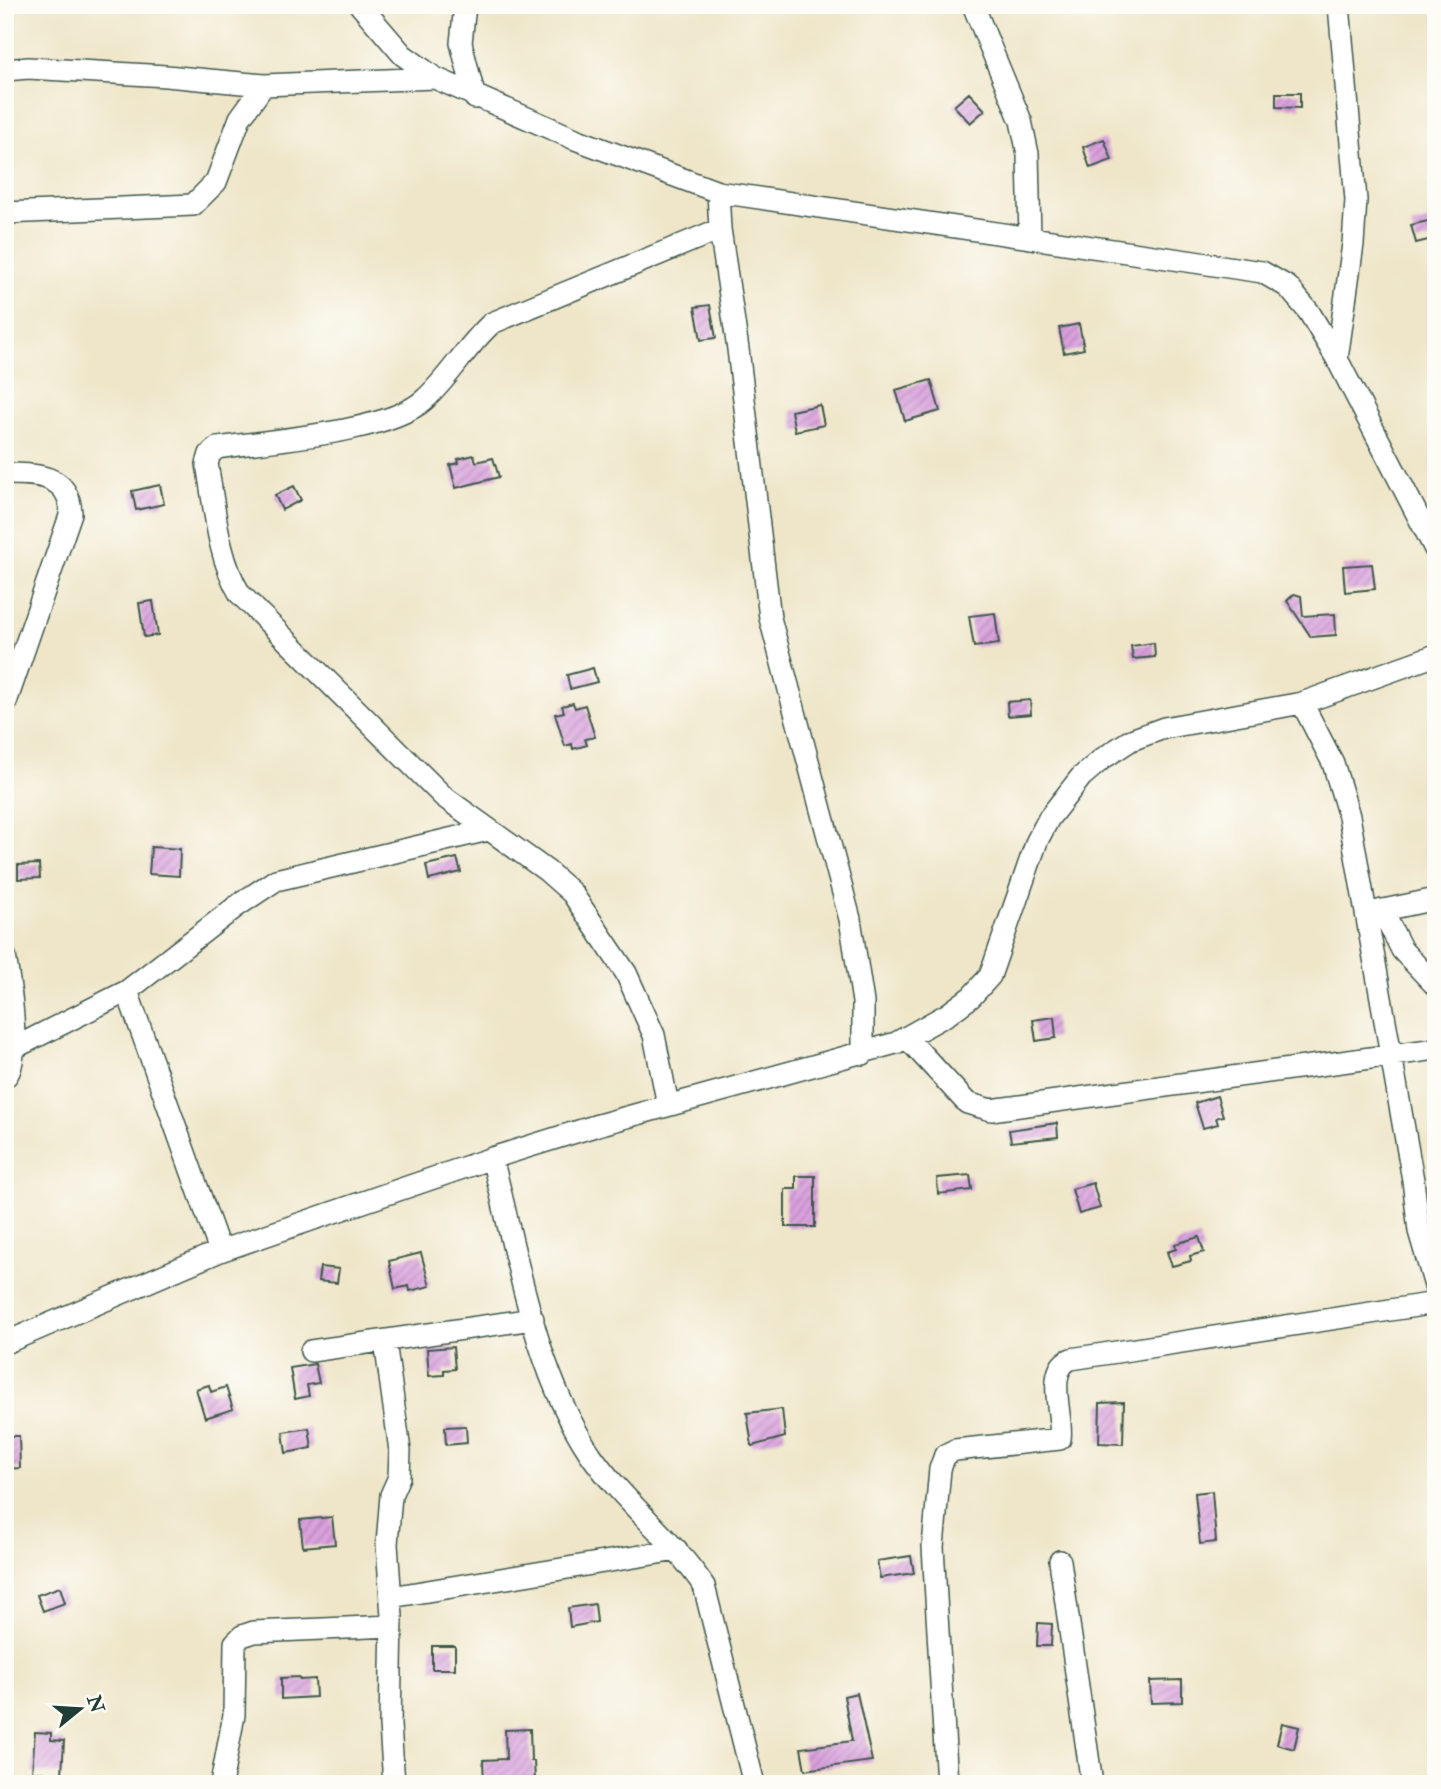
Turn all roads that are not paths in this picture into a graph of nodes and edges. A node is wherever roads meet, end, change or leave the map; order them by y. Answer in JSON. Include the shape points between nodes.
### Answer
{"nodes":[{"id":1,"x":360,"y":5,"type":"edge"},
{"id":2,"x":465,"y":5,"type":"edge"},
{"id":3,"x":973,"y":5,"type":"edge"},
{"id":4,"x":1339,"y":5,"type":"edge"},
{"id":5,"x":5,"y":70,"type":"edge"},
{"id":6,"x":435,"y":78,"type":"junction"},
{"id":7,"x":264,"y":85,"type":"junction"},
{"id":8,"x":475,"y":98,"type":"junction"},
{"id":9,"x":719,"y":192,"type":"junction"},
{"id":10,"x":5,"y":213,"type":"edge"},
{"id":11,"x":720,"y":229,"type":"junction"},
{"id":12,"x":1030,"y":238,"type":"junction"},
{"id":13,"x":1336,"y":359,"type":"junction"},
{"id":14,"x":5,"y":474,"type":"edge"},
{"id":15,"x":1436,"y":551,"type":"edge"},
{"id":16,"x":1436,"y":655,"type":"edge"},
{"id":17,"x":1302,"y":703,"type":"junction"},
{"id":18,"x":5,"y":705,"type":"edge"},
{"id":19,"x":488,"y":830,"type":"junction"},
{"id":20,"x":1436,"y":899,"type":"edge"},
{"id":21,"x":1373,"y":912,"type":"junction"},
{"id":22,"x":5,"y":956,"type":"edge"},
{"id":23,"x":1436,"y":986,"type":"edge"},
{"id":24,"x":127,"y":991,"type":"junction"},
{"id":25,"x":907,"y":1038,"type":"junction"},
{"id":26,"x":14,"y":1048,"type":"junction"},
{"id":27,"x":1436,"y":1049,"type":"edge"},
{"id":28,"x":863,"y":1054,"type":"junction"},
{"id":29,"x":1391,"y":1055,"type":"junction"},
{"id":30,"x":5,"y":1077,"type":"edge"},
{"id":31,"x":668,"y":1105,"type":"junction"},
{"id":32,"x":492,"y":1158,"type":"junction"},
{"id":33,"x":220,"y":1251,"type":"junction"},
{"id":34,"x":1436,"y":1289,"type":"edge"},
{"id":35,"x":1436,"y":1303,"type":"edge"},
{"id":36,"x":533,"y":1318,"type":"junction"},
{"id":37,"x":385,"y":1340,"type":"junction"},
{"id":38,"x":5,"y":1343,"type":"edge"},
{"id":39,"x":311,"y":1351,"type":"dead end"},
{"id":40,"x":677,"y":1550,"type":"junction"},
{"id":41,"x":1060,"y":1561,"type":"dead end"},
{"id":42,"x":391,"y":1597,"type":"junction"},
{"id":43,"x":392,"y":1626,"type":"junction"},
{"id":44,"x":221,"y":1784,"type":"edge"},
{"id":45,"x":394,"y":1784,"type":"edge"},
{"id":46,"x":754,"y":1784,"type":"edge"},
{"id":47,"x":947,"y":1784,"type":"edge"},
{"id":48,"x":1092,"y":1784,"type":"edge"}],
"edges":[{"from":1,"to":6,"type":"street","via":[[403,55]]},
{"from":2,"to":8,"type":"street","via":[[461,43]]},
{"from":3,"to":12,"type":"street","via":[[1021,121],[1028,154]]},
{"from":4,"to":13,"type":"street","via":[[1356,200],[1349,284]]},
{"from":5,"to":7,"type":"street"},
{"from":6,"to":7,"type":"street"},
{"from":6,"to":8,"type":"street"},
{"from":7,"to":10,"type":"street","via":[[240,118],[216,182],[193,205]]},
{"from":8,"to":9,"type":"street"},
{"from":9,"to":11,"type":"street"},
{"from":9,"to":12,"type":"street"},
{"from":11,"to":19,"type":"street","via":[[492,323],[426,398],[403,413],[341,429],[217,448],[210,454],[207,464],[224,556],[240,594],[444,797]]},
{"from":11,"to":28,"type":"street","via":[[770,618],[850,919],[863,1002]]},
{"from":12,"to":13,"type":"street","via":[[1262,272],[1300,299]]},
{"from":13,"to":15,"type":"street"},
{"from":14,"to":18,"type":"street","via":[[37,474],[55,480],[66,490],[71,513]]},
{"from":16,"to":17,"type":"street"},
{"from":17,"to":21,"type":"street","via":[[1343,788]]},
{"from":17,"to":25,"type":"street","via":[[1164,728],[1131,740],[1102,759],[1081,777],[1037,841],[990,976],[964,1003]]},
{"from":19,"to":24,"type":"street","via":[[276,880]]},
{"from":19,"to":31,"type":"street","via":[[572,894],[626,973],[654,1035]]},
{"from":20,"to":21,"type":"street"},
{"from":21,"to":23,"type":"street"},
{"from":21,"to":29,"type":"street"},
{"from":22,"to":26,"type":"street"},
{"from":24,"to":26,"type":"street"},
{"from":24,"to":33,"type":"street"},
{"from":25,"to":28,"type":"street"},
{"from":25,"to":29,"type":"street","via":[[967,1103],[990,1110]]},
{"from":26,"to":30,"type":"street","via":[[13,1069]]},
{"from":27,"to":29,"type":"street"},
{"from":28,"to":31,"type":"street"},
{"from":29,"to":34,"type":"street","via":[[1419,1231]]},
{"from":31,"to":32,"type":"street"},
{"from":32,"to":33,"type":"street"},
{"from":32,"to":36,"type":"street"},
{"from":33,"to":38,"type":"street"},
{"from":35,"to":47,"type":"street","via":[[1071,1359],[1064,1362],[1058,1381],[1060,1439],[955,1450],[946,1455],[940,1469],[933,1547]]},
{"from":36,"to":37,"type":"street"},
{"from":36,"to":40,"type":"street","via":[[560,1398],[589,1452]]},
{"from":37,"to":39,"type":"street"},
{"from":37,"to":42,"type":"street","via":[[400,1451],[387,1544]]},
{"from":40,"to":42,"type":"street"},
{"from":40,"to":46,"type":"street","via":[[704,1586]]},
{"from":41,"to":48,"type":"street"},
{"from":42,"to":43,"type":"street"},
{"from":43,"to":44,"type":"street","via":[[242,1636],[235,1643],[234,1715]]},
{"from":43,"to":45,"type":"street"}]}
